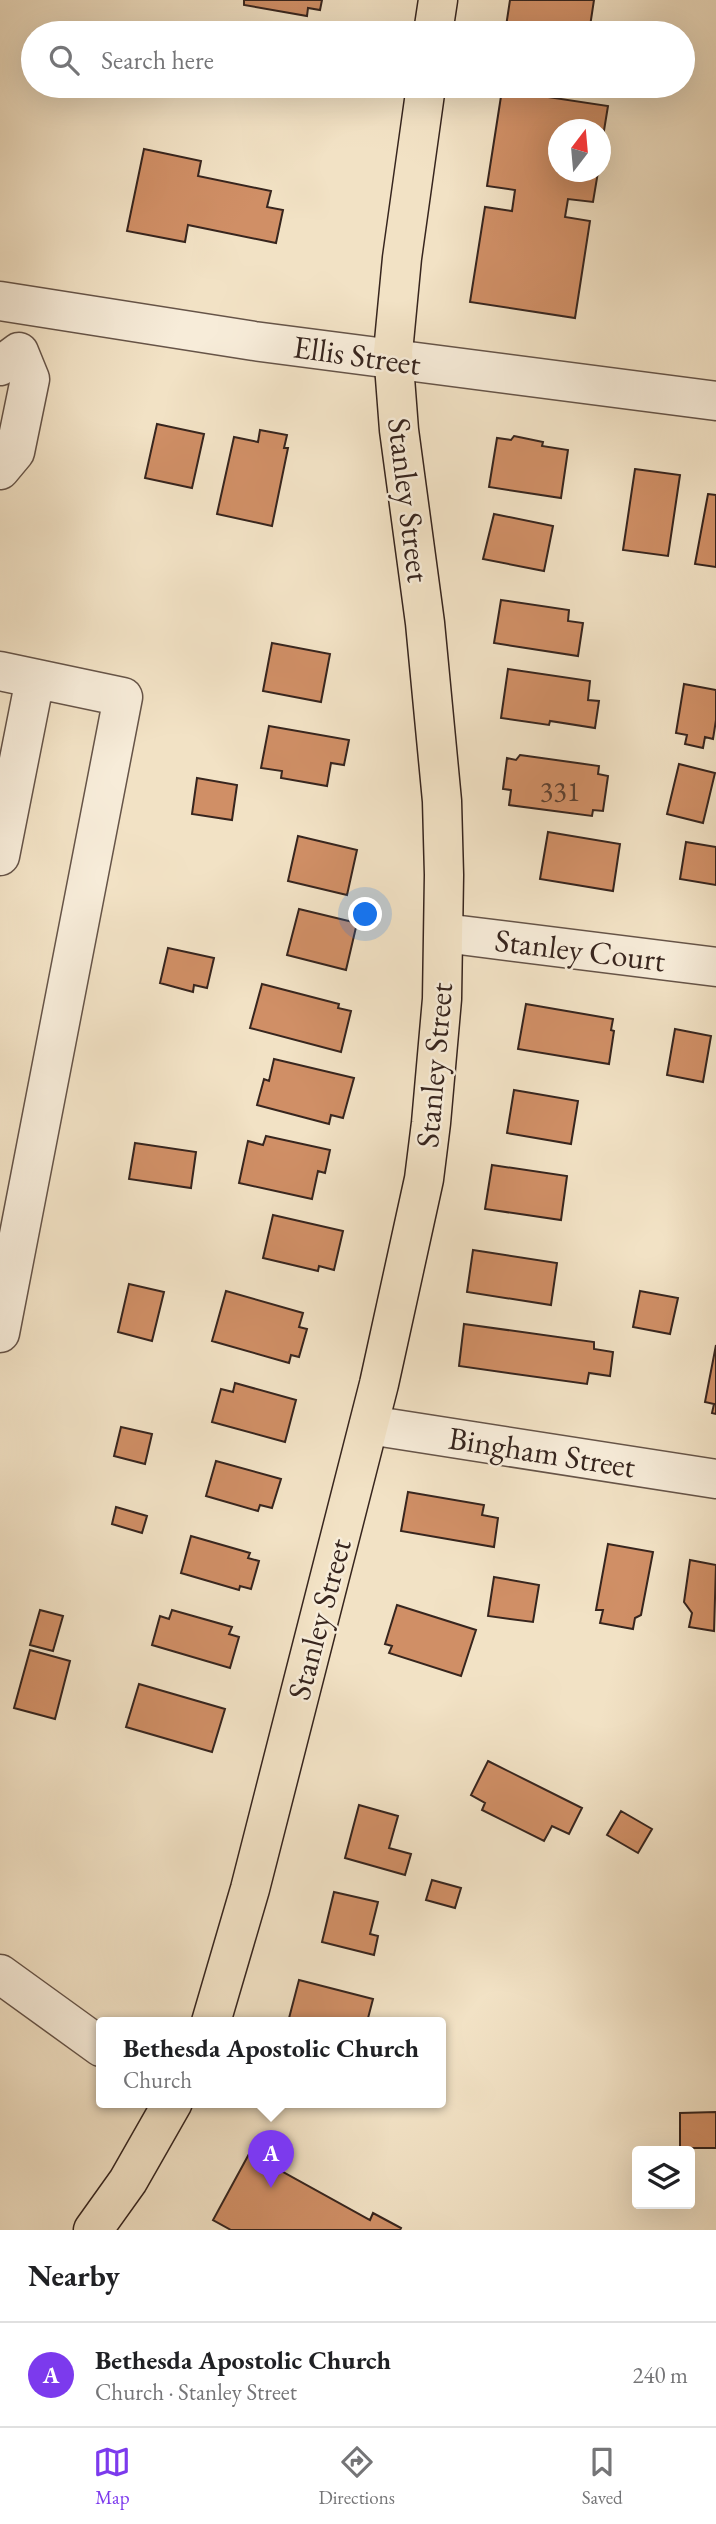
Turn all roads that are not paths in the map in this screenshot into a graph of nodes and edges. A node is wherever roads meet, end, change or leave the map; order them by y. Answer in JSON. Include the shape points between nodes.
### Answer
{"nodes":[{"id":1,"x":438,"y":0,"type":"edge"},
{"id":2,"x":435,"y":21,"type":"edge"},
{"id":3,"x":424,"y":98,"type":"edge"},
{"id":4,"x":14,"y":303,"type":"edge"},
{"id":5,"x":9,"y":359,"type":"edge"},
{"id":6,"x":394,"y":360,"type":"junction"},
{"id":7,"x":716,"y":401,"type":"edge"},
{"id":8,"x":0,"y":470,"type":"edge"},
{"id":9,"x":18,"y":675,"type":"edge"},
{"id":10,"x":0,"y":856,"type":"edge"},
{"id":11,"x":444,"y":933,"type":"junction"},
{"id":12,"x":716,"y":967,"type":"edge"},
{"id":13,"x":2,"y":1311,"type":"edge"},
{"id":14,"x":369,"y":1425,"type":"junction"},
{"id":15,"x":716,"y":1479,"type":"edge"},
{"id":16,"x":0,"y":1974,"type":"edge"},
{"id":17,"x":212,"y":2017,"type":"edge"},
{"id":18,"x":96,"y":2043,"type":"edge"},
{"id":19,"x":170,"y":2108,"type":"edge"},
{"id":20,"x":93,"y":2230,"type":"edge"}],
"edges":[{"from":1,"to":2,"type":"main road"},
{"from":3,"to":6,"type":"main road","name":"Stanley Street","via":[[402,258]]},
{"from":4,"to":5,"type":"street"},
{"from":4,"to":6,"type":"street","name":"Ellis Street"},
{"from":5,"to":8,"type":"street","via":[[30,379],[15,452]]},
{"from":6,"to":7,"type":"street","name":"Ellis Street"},
{"from":6,"to":11,"type":"main road","name":"Stanley Street","via":[[437,730]]},
{"from":9,"to":10,"type":"street"},
{"from":9,"to":13,"type":"street","via":[[124,698]]},
{"from":11,"to":12,"type":"street","name":"Stanley Court"},
{"from":11,"to":14,"type":"main road","name":"Stanley Street","via":[[437,1065],[424,1179]]},
{"from":14,"to":15,"type":"street","name":"Bingham Street"},
{"from":14,"to":17,"type":"main road","name":"Stanley Street","via":[[250,1889]]},
{"from":16,"to":18,"type":"street"},
{"from":19,"to":20,"type":"main road","via":[[128,2181]]}]}
